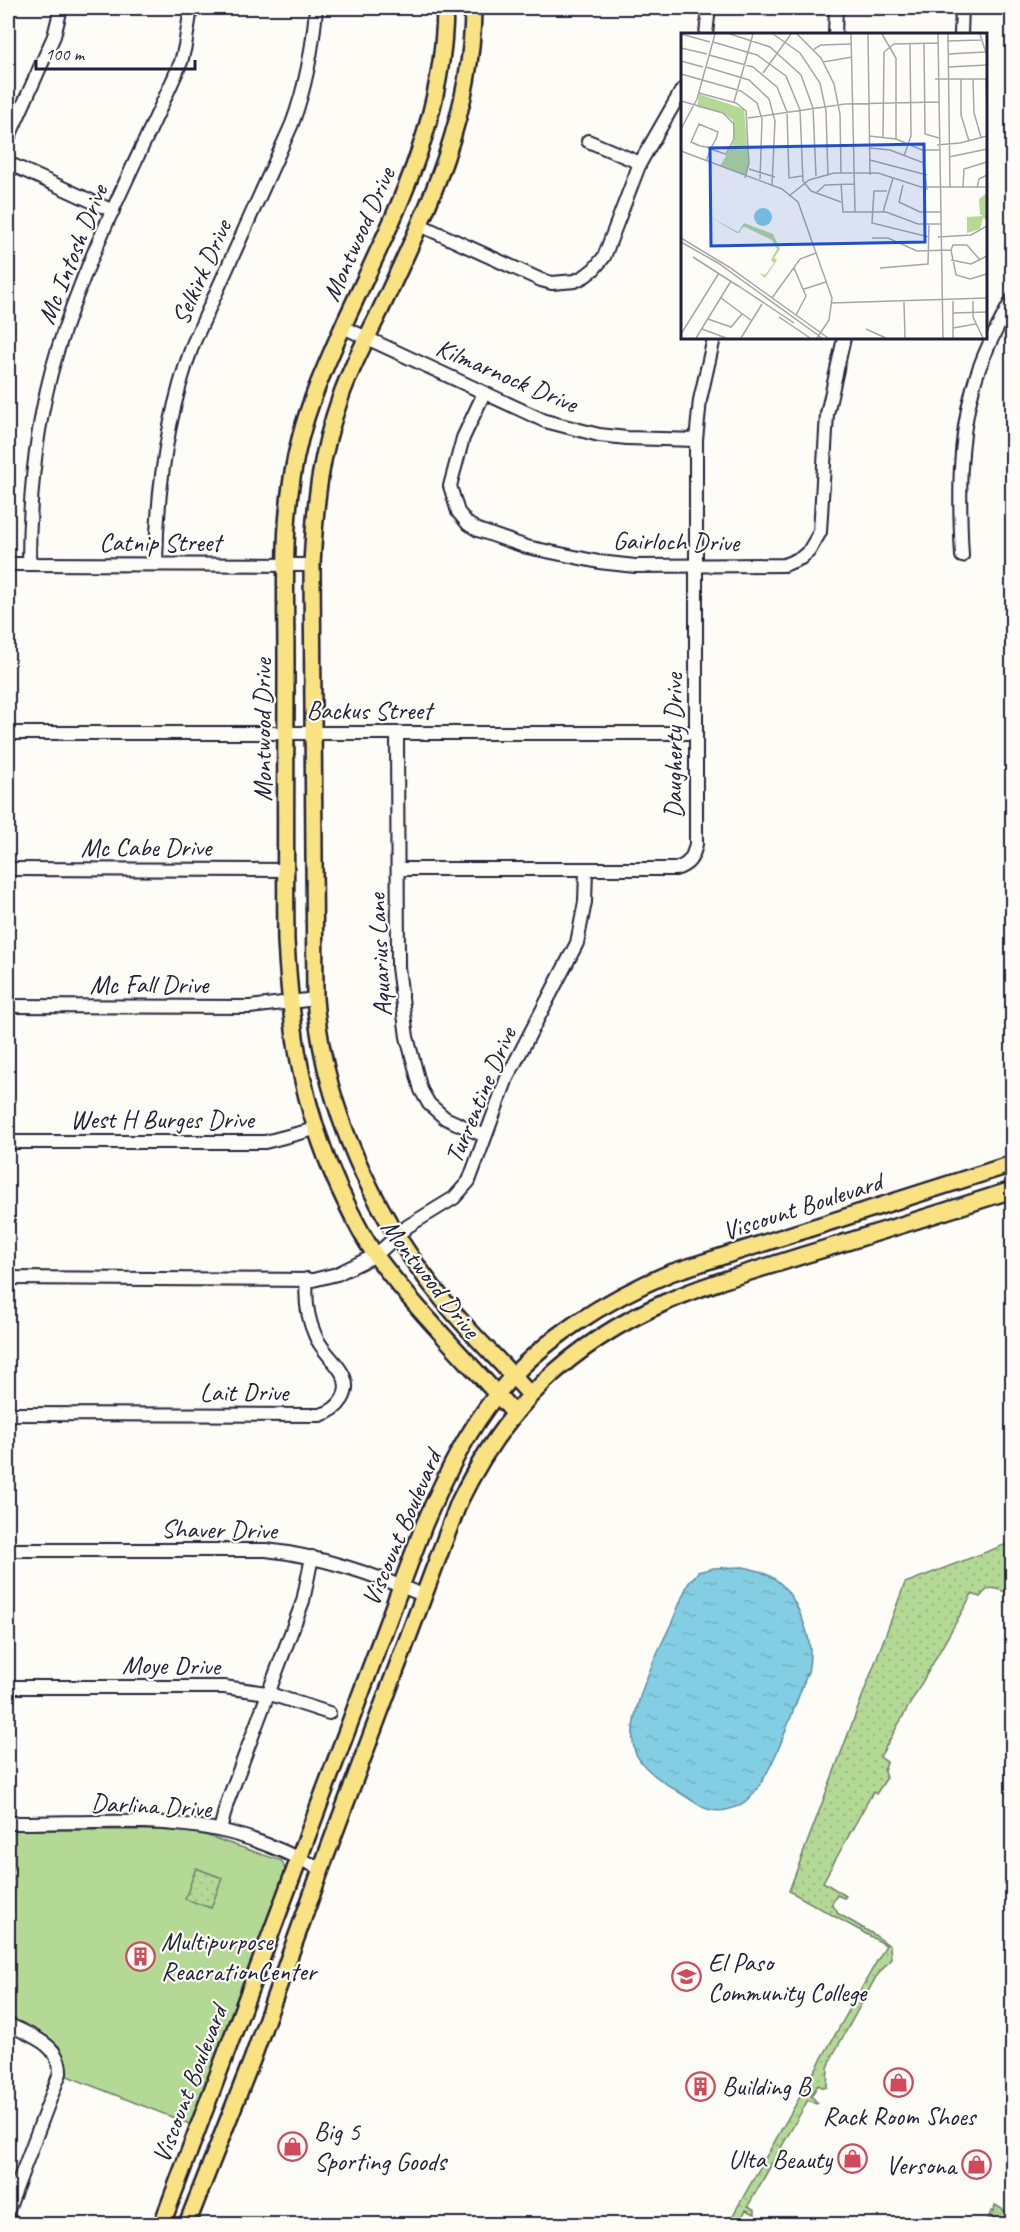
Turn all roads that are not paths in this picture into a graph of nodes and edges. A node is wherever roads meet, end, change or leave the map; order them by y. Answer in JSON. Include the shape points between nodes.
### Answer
{"nodes":[{"id":1,"x":61,"y":8,"type":"edge"},
{"id":2,"x":191,"y":8,"type":"edge"},
{"id":3,"x":316,"y":8,"type":"edge"},
{"id":4,"x":445,"y":8,"type":"edge"},
{"id":5,"x":473,"y":8,"type":"edge"},
{"id":6,"x":709,"y":8,"type":"edge"},
{"id":7,"x":836,"y":8,"type":"edge"},
{"id":8,"x":962,"y":8,"type":"edge"},
{"id":9,"x":706,"y":33,"type":"edge"},
{"id":10,"x":835,"y":33,"type":"edge"},
{"id":11,"x":961,"y":33,"type":"edge"},
{"id":12,"x":681,"y":92,"type":"edge"},
{"id":13,"x":8,"y":139,"type":"edge"},
{"id":14,"x":588,"y":141,"type":"dead end"},
{"id":15,"x":8,"y":163,"type":"edge"},
{"id":16,"x":640,"y":163,"type":"junction"},
{"id":17,"x":112,"y":211,"type":"junction"},
{"id":18,"x":420,"y":225,"type":"junction"},
{"id":19,"x":1012,"y":300,"type":"edge"},
{"id":20,"x":343,"y":327,"type":"junction"},
{"id":21,"x":367,"y":338,"type":"junction"},
{"id":22,"x":714,"y":339,"type":"edge"},
{"id":23,"x":844,"y":339,"type":"edge"},
{"id":24,"x":483,"y":393,"type":"junction"},
{"id":25,"x":696,"y":440,"type":"junction"},
{"id":26,"x":962,"y":556,"type":"dead end"},
{"id":27,"x":8,"y":564,"type":"edge"},
{"id":28,"x":29,"y":564,"type":"junction"},
{"id":29,"x":156,"y":564,"type":"junction"},
{"id":30,"x":285,"y":565,"type":"junction"},
{"id":31,"x":312,"y":565,"type":"junction"},
{"id":32,"x":695,"y":565,"type":"junction"},
{"id":33,"x":286,"y":732,"type":"junction"},
{"id":34,"x":314,"y":732,"type":"junction"},
{"id":35,"x":8,"y":733,"type":"edge"},
{"id":36,"x":695,"y":733,"type":"junction"},
{"id":37,"x":397,"y":734,"type":"junction"},
{"id":38,"x":8,"y":869,"type":"edge"},
{"id":39,"x":398,"y":869,"type":"junction"},
{"id":40,"x":285,"y":870,"type":"junction"},
{"id":41,"x":586,"y":870,"type":"junction"},
{"id":42,"x":315,"y":999,"type":"junction"},
{"id":43,"x":289,"y":1001,"type":"junction"},
{"id":44,"x":8,"y":1006,"type":"edge"},
{"id":45,"x":315,"y":1129,"type":"junction"},
{"id":46,"x":485,"y":1136,"type":"junction"},
{"id":47,"x":8,"y":1142,"type":"edge"},
{"id":48,"x":1012,"y":1164,"type":"edge"},
{"id":49,"x":1012,"y":1190,"type":"edge"},
{"id":50,"x":912,"y":1196,"type":"junction"},
{"id":51,"x":920,"y":1219,"type":"junction"},
{"id":52,"x":397,"y":1237,"type":"junction"},
{"id":53,"x":376,"y":1255,"type":"junction"},
{"id":54,"x":706,"y":1262,"type":"junction"},
{"id":55,"x":8,"y":1278,"type":"edge"},
{"id":56,"x":307,"y":1279,"type":"junction"},
{"id":57,"x":714,"y":1284,"type":"junction"},
{"id":58,"x":513,"y":1375,"type":"junction"},
{"id":59,"x":497,"y":1393,"type":"junction"},
{"id":60,"x":530,"y":1395,"type":"junction"},
{"id":61,"x":514,"y":1413,"type":"junction"},
{"id":62,"x":8,"y":1414,"type":"edge"},
{"id":63,"x":8,"y":1550,"type":"edge"},
{"id":64,"x":312,"y":1557,"type":"junction"},
{"id":65,"x":401,"y":1586,"type":"junction"},
{"id":66,"x":423,"y":1595,"type":"junction"},
{"id":67,"x":8,"y":1687,"type":"edge"},
{"id":68,"x":267,"y":1693,"type":"junction"},
{"id":69,"x":329,"y":1713,"type":"dead end"},
{"id":70,"x":8,"y":1823,"type":"edge"},
{"id":71,"x":220,"y":1830,"type":"junction"},
{"id":72,"x":299,"y":1858,"type":"junction"},
{"id":73,"x":321,"y":1869,"type":"junction"},
{"id":74,"x":8,"y":2024,"type":"edge"},
{"id":75,"x":8,"y":2210,"type":"edge"},
{"id":76,"x":8,"y":2221,"type":"edge"},
{"id":77,"x":16,"y":2224,"type":"edge"},
{"id":78,"x":162,"y":2224,"type":"edge"},
{"id":79,"x":187,"y":2224,"type":"edge"}],
"edges":[{"from":1,"to":13,"type":"street","via":[[54,36]]},
{"from":2,"to":17,"type":"street","name":"Mc Intosh Drive","via":[[181,62]]},
{"from":3,"to":29,"type":"street","name":"Selkirk Drive","via":[[302,99],[183,373],[166,443]]},
{"from":4,"to":20,"type":"main road","name":"Montwood Drive","via":[[445,34],[429,128]]},
{"from":5,"to":18,"type":"main road","name":"Montwood Drive","via":[[471,54],[459,116],[443,171]]},
{"from":6,"to":9,"type":"street"},
{"from":7,"to":10,"type":"street"},
{"from":8,"to":11,"type":"street"},
{"from":12,"to":16,"type":"street"},
{"from":14,"to":16,"type":"street"},
{"from":15,"to":17,"type":"street"},
{"from":16,"to":18,"type":"street","via":[[604,257],[575,281],[541,280]]},
{"from":17,"to":28,"type":"street","name":"Mc Intosh Drive","via":[[69,316],[47,390],[32,481]]},
{"from":18,"to":21,"type":"main road","name":"Montwood Drive"},
{"from":19,"to":26,"type":"street","via":[[984,357],[966,421],[961,480]]},
{"from":20,"to":21,"type":"street","name":"Kilmarnock Drive"},
{"from":20,"to":30,"type":"main road","name":"Montwood Drive","via":[[320,378],[299,441],[288,506]]},
{"from":21,"to":24,"type":"street","name":"Kilmarnock Drive"},
{"from":21,"to":31,"type":"main road","name":"Montwood Drive","via":[[342,393],[324,451],[315,504]]},
{"from":22,"to":25,"type":"street","name":"Daugherty Drive"},
{"from":23,"to":32,"type":"street","name":"Gairloch Drive","via":[[827,414],[821,525],[815,542],[801,558],[784,565]]},
{"from":24,"to":25,"type":"street","name":"Kilmarnock Drive","via":[[572,429],[627,438]]},
{"from":24,"to":32,"type":"street","name":"Gairloch Drive","via":[[463,438],[450,486],[458,512],[468,524],[499,538],[562,556],[635,566]]},
{"from":25,"to":32,"type":"street","name":"Daugherty Drive"},
{"from":27,"to":28,"type":"street","name":"Catnip Street"},
{"from":28,"to":29,"type":"street","name":"Catnip Street"},
{"from":29,"to":30,"type":"street","name":"Catnip Street"},
{"from":30,"to":31,"type":"street","name":"Catnip Street"},
{"from":30,"to":33,"type":"main road","name":"Montwood Drive"},
{"from":31,"to":34,"type":"main road","name":"Montwood Drive"},
{"from":32,"to":36,"type":"street","name":"Daugherty Drive"},
{"from":33,"to":34,"type":"street","name":"Backus Street"},
{"from":33,"to":35,"type":"street","name":"Backus Street"},
{"from":33,"to":40,"type":"main road","name":"Montwood Drive"},
{"from":34,"to":37,"type":"street","name":"Backus Street"},
{"from":34,"to":42,"type":"main road","name":"Montwood Drive"},
{"from":36,"to":37,"type":"street","name":"Backus Street"},
{"from":36,"to":41,"type":"street","name":"Daugherty Drive","via":[[696,844],[689,862],[675,869]]},
{"from":37,"to":39,"type":"street","name":"Aquarius Lane"},
{"from":38,"to":40,"type":"street","name":"Mc Cabe Drive"},
{"from":39,"to":41,"type":"street","name":"Daugherty Drive"},
{"from":39,"to":46,"type":"street","name":"Aquarius Lane","via":[[400,995],[421,1090],[438,1113]]},
{"from":40,"to":43,"type":"main road","name":"Montwood Drive"},
{"from":41,"to":46,"type":"street","name":"Turrentine Drive","via":[[577,943],[507,1078]]},
{"from":42,"to":43,"type":"street","name":"Mc Fall Drive"},
{"from":42,"to":52,"type":"main road","name":"Montwood Drive","via":[[321,1048],[333,1096],[367,1184]]},
{"from":43,"to":44,"type":"street","name":"Mc Fall Drive","via":[[250,1007]]},
{"from":43,"to":45,"type":"main road","name":"Montwood Drive","via":[[298,1066]]},
{"from":45,"to":47,"type":"street","name":"West H Burges Drive","via":[[264,1142]]},
{"from":45,"to":53,"type":"main road","name":"Montwood Drive","via":[[348,1208]]},
{"from":46,"to":52,"type":"street","name":"Turrentine Drive","via":[[475,1168],[463,1188]]},
{"from":48,"to":50,"type":"main road","name":"Viscount Boulevard"},
{"from":49,"to":51,"type":"main road","name":"Viscount Boulevard"},
{"from":50,"to":51,"type":"main road"},
{"from":50,"to":54,"type":"main road","name":"Viscount Boulevard"},
{"from":51,"to":57,"type":"main road","name":"Viscount Boulevard"},
{"from":52,"to":53,"type":"street","name":"Turrentine Drive"},
{"from":52,"to":58,"type":"main road","name":"Montwood Drive","via":[[443,1300]]},
{"from":53,"to":56,"type":"street","name":"Turrentine Drive","via":[[337,1274]]},
{"from":53,"to":59,"type":"main road","name":"Montwood Drive","via":[[456,1351]]},
{"from":54,"to":57,"type":"main road"},
{"from":54,"to":58,"type":"main road","name":"Viscount Boulevard","via":[[644,1284],[607,1303]]},
{"from":55,"to":56,"type":"street","name":"Turrentine Drive"},
{"from":56,"to":62,"type":"street","name":"Lait Drive","via":[[306,1302],[314,1333],[345,1379],[343,1399],[329,1413]]},
{"from":57,"to":60,"type":"main road","name":"Viscount Boulevard","via":[[668,1301],[608,1332]]},
{"from":58,"to":59,"type":"main road","name":"Viscount Boulevard"},
{"from":58,"to":60,"type":"main road","name":"Montwood Drive"},
{"from":59,"to":61,"type":"main road","name":"Montwood Drive"},
{"from":59,"to":65,"type":"main road","name":"Viscount Boulevard","via":[[477,1420],[441,1486]]},
{"from":60,"to":61,"type":"main road","name":"Viscount Boulevard"},
{"from":61,"to":66,"type":"main road","name":"Viscount Boulevard","via":[[473,1473]]},
{"from":63,"to":64,"type":"street","name":"Shaver Drive","via":[[266,1550]]},
{"from":64,"to":65,"type":"street","name":"Shaver Drive"},
{"from":64,"to":68,"type":"street","via":[[303,1601]]},
{"from":65,"to":66,"type":"street","name":"Shaver Drive"},
{"from":65,"to":72,"type":"main road","name":"Viscount Boulevard"},
{"from":66,"to":73,"type":"main road","name":"Viscount Boulevard"},
{"from":67,"to":68,"type":"street","name":"Moye Drive","via":[[224,1687]]},
{"from":68,"to":69,"type":"street","name":"Moye Drive"},
{"from":68,"to":71,"type":"street"},
{"from":70,"to":71,"type":"street","name":"Darlina Drive","via":[[158,1823]]},
{"from":71,"to":72,"type":"street","name":"Darlina Drive"},
{"from":72,"to":73,"type":"street","name":"Darlina Drive"},
{"from":72,"to":78,"type":"main road","name":"Viscount Boulevard"},
{"from":73,"to":79,"type":"main road","name":"Viscount Boulevard"},
{"from":74,"to":75,"type":"street","via":[[50,2046],[60,2073]]},
{"from":76,"to":77,"type":"street"}]}
